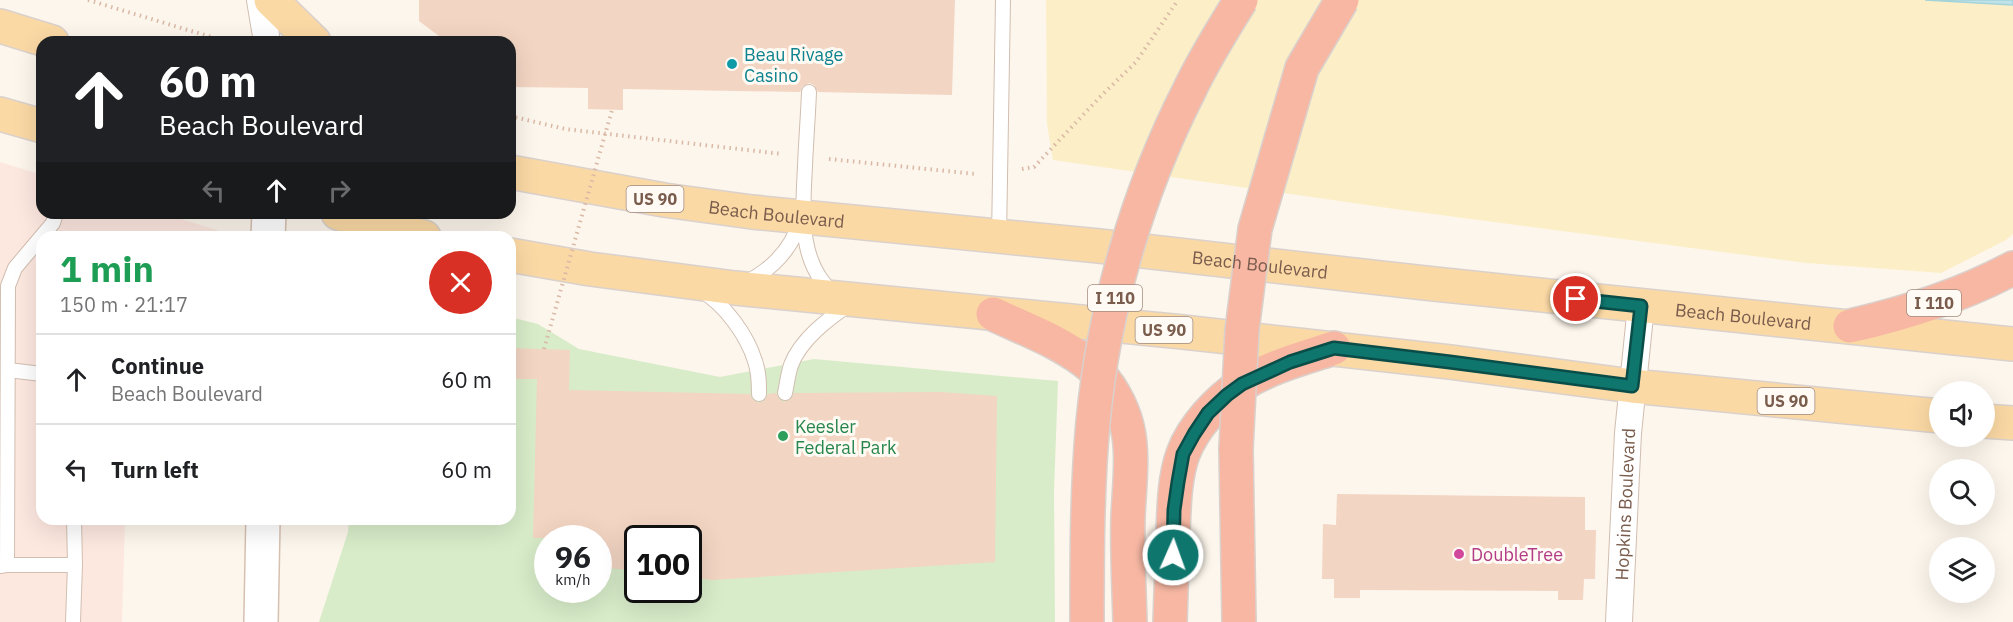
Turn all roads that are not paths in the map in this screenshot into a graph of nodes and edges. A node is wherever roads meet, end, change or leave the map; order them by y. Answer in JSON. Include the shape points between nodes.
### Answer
{"nodes":[{"id":1,"x":260,"y":0,"type":"edge"},
{"id":2,"x":271,"y":0,"type":"edge"},
{"id":3,"x":1003,"y":0,"type":"edge"},
{"id":4,"x":1241,"y":0,"type":"edge"},
{"id":5,"x":1342,"y":0,"type":"edge"},
{"id":6,"x":0,"y":26,"type":"edge"},
{"id":7,"x":266,"y":36,"type":"edge"},
{"id":8,"x":308,"y":36,"type":"edge"},
{"id":9,"x":36,"y":37,"type":"edge"},
{"id":10,"x":809,"y":92,"type":"dead end"},
{"id":11,"x":0,"y":114,"type":"edge"},
{"id":12,"x":36,"y":124,"type":"edge"},
{"id":13,"x":516,"y":173,"type":"edge"},
{"id":14,"x":802,"y":217,"type":"junction"},
{"id":15,"x":357,"y":219,"type":"edge"},
{"id":16,"x":399,"y":231,"type":"edge"},
{"id":17,"x":999,"y":237,"type":"junction"},
{"id":18,"x":36,"y":244,"type":"edge"},
{"id":19,"x":516,"y":256,"type":"edge"},
{"id":20,"x":2013,"y":268,"type":"edge"},
{"id":21,"x":687,"y":282,"type":"junction"},
{"id":22,"x":735,"y":288,"type":"junction"},
{"id":23,"x":848,"y":299,"type":"junction"},
{"id":24,"x":1641,"y":306,"type":"junction"},
{"id":25,"x":993,"y":314,"type":"junction"},
{"id":26,"x":1850,"y":326,"type":"junction"},
{"id":27,"x":2013,"y":344,"type":"edge"},
{"id":28,"x":1334,"y":348,"type":"junction"},
{"id":29,"x":8,"y":370,"type":"junction"},
{"id":30,"x":36,"y":373,"type":"edge"},
{"id":31,"x":1632,"y":386,"type":"junction"},
{"id":32,"x":784,"y":393,"type":"dead end"},
{"id":33,"x":759,"y":394,"type":"dead end"},
{"id":34,"x":1929,"y":415,"type":"edge"},
{"id":35,"x":1995,"y":422,"type":"edge"},
{"id":36,"x":2013,"y":423,"type":"edge"},
{"id":37,"x":74,"y":525,"type":"edge"},
{"id":38,"x":263,"y":525,"type":"edge"},
{"id":39,"x":4,"y":565,"type":"edge"},
{"id":40,"x":75,"y":566,"type":"junction"},
{"id":41,"x":73,"y":622,"type":"edge"},
{"id":42,"x":261,"y":622,"type":"edge"},
{"id":43,"x":1087,"y":622,"type":"edge"},
{"id":44,"x":1130,"y":622,"type":"edge"},
{"id":45,"x":1170,"y":622,"type":"edge"},
{"id":46,"x":1239,"y":622,"type":"edge"},
{"id":47,"x":1619,"y":622,"type":"edge"}],
"edges":[{"from":1,"to":7,"type":"street"},
{"from":2,"to":8,"type":"main road"},
{"from":3,"to":17,"type":"lane"},
{"from":4,"to":43,"type":"highway","number":"I 110","bridge":true,"via":[[1169,133],[1133,228],[1119,279],[1102,353],[1093,419]]},
{"from":5,"to":46,"type":"highway","bridge":true,"via":[[1302,68],[1254,229],[1242,330],[1237,437]]},
{"from":6,"to":9,"type":"main road"},
{"from":10,"to":14,"type":"lane"},
{"from":11,"to":12,"type":"main road"},
{"from":13,"to":14,"type":"main road","name":"Beach Boulevard","number":"US 90","via":[[664,200]]},
{"from":14,"to":17,"type":"main road","name":"Beach Boulevard","number":"US 90"},
{"from":14,"to":22,"type":"lane","via":[[781,259]]},
{"from":14,"to":23,"type":"lane","via":[[807,246],[820,278]]},
{"from":15,"to":16,"type":"main road"},
{"from":17,"to":24,"type":"main road","name":"Beach Boulevard","number":"US 90"},
{"from":18,"to":29,"type":"lane","via":[[15,268],[8,286]]},
{"from":19,"to":21,"type":"main road","number":"US 90"},
{"from":20,"to":26,"type":"highway","number":"I 110","via":[[1928,306]]},
{"from":21,"to":22,"type":"main road","number":"US 90"},
{"from":21,"to":33,"type":"lane","via":[[721,306],[736,325],[755,361]]},
{"from":22,"to":23,"type":"main road","number":"US 90"},
{"from":23,"to":25,"type":"main road","number":"US 90"},
{"from":23,"to":32,"type":"lane","via":[[810,337],[791,364]]},
{"from":24,"to":26,"type":"main road","name":"Beach Boulevard","number":"US 90"},
{"from":24,"to":31,"type":"street","name":"Hopkins Boulevard"},
{"from":25,"to":28,"type":"main road","number":"US 90"},
{"from":25,"to":44,"type":"highway","via":[[1052,341],[1095,369],[1121,409],[1130,440]]},
{"from":26,"to":27,"type":"main road","name":"Beach Boulevard","number":"US 90"},
{"from":28,"to":31,"type":"main road","number":"US 90"},
{"from":28,"to":45,"type":"highway","via":[[1242,384],[1208,413],[1194,434],[1183,454],[1174,510]]},
{"from":29,"to":30,"type":"lane"},
{"from":29,"to":39,"type":"lane"},
{"from":31,"to":34,"type":"main road","number":"US 90"},
{"from":31,"to":47,"type":"street","name":"Hopkins Boulevard"},
{"from":35,"to":36,"type":"main road"},
{"from":37,"to":40,"type":"lane"},
{"from":38,"to":42,"type":"main road"},
{"from":39,"to":40,"type":"lane"},
{"from":40,"to":41,"type":"lane"}]}
